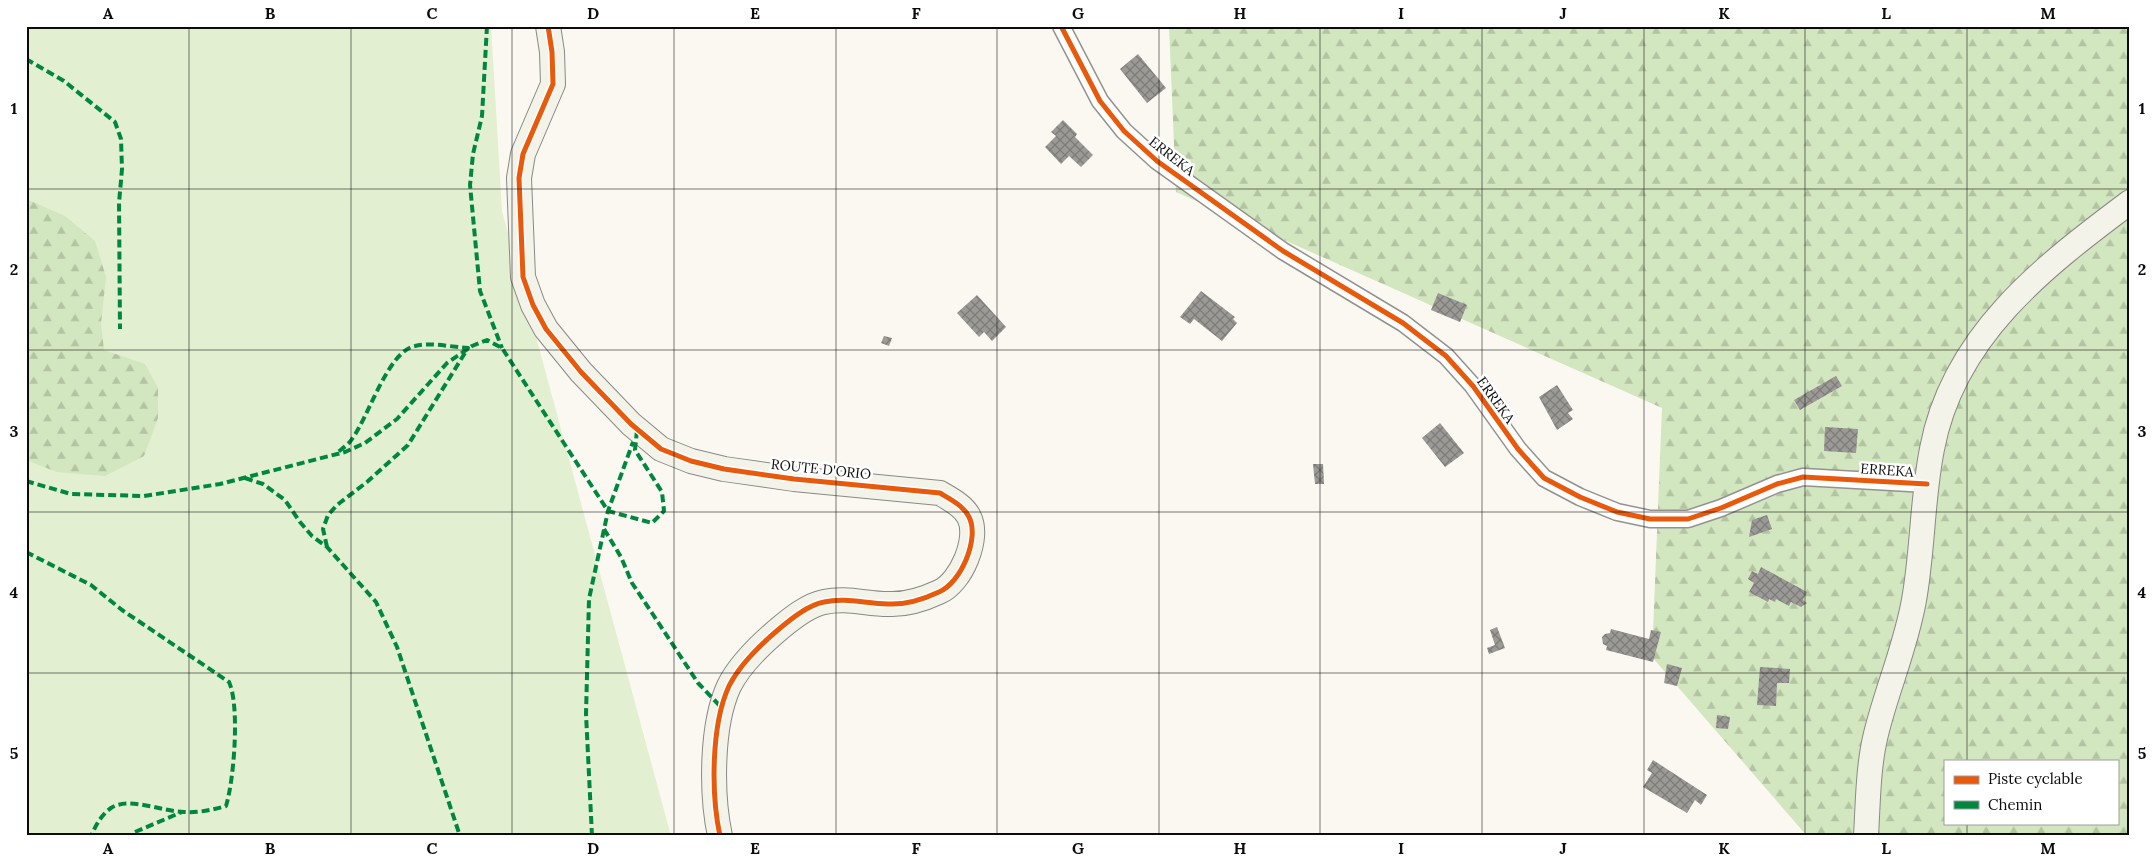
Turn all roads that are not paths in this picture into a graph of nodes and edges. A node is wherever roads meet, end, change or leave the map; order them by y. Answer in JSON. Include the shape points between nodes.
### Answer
{"nodes":[{"id":1,"x":548,"y":26,"type":"edge"},
{"id":2,"x":1061,"y":26,"type":"edge"},
{"id":3,"x":2130,"y":202,"type":"edge"},
{"id":4,"x":1927,"y":484,"type":"junction"},
{"id":5,"x":720,"y":836,"type":"edge"},
{"id":6,"x":1866,"y":836,"type":"edge"}],
"edges":[{"from":1,"to":5,"type":"street","name":"ROUTE D'ORIO","via":[[553,84],[523,154],[519,178],[523,277],[546,329],[581,372],[631,424],[661,449],[724,469],[940,493],[956,502],[969,517],[973,534],[963,568],[942,591],[918,600],[888,604],[848,599],[822,602],[794,616],[745,662],[721,707],[715,773]]},
{"from":2,"to":4,"type":"street","name":"ERREKA","via":[[1100,102],[1124,131],[1158,162],[1283,251],[1403,323],[1446,356],[1544,478],[1580,498],[1617,512],[1650,519],[1688,519],[1803,476]]},
{"from":3,"to":4,"type":"street","via":[[2028,284],[1985,331],[1957,375],[1940,416]]},
{"from":4,"to":6,"type":"street","via":[[1914,599],[1905,641],[1876,736]]}]}
